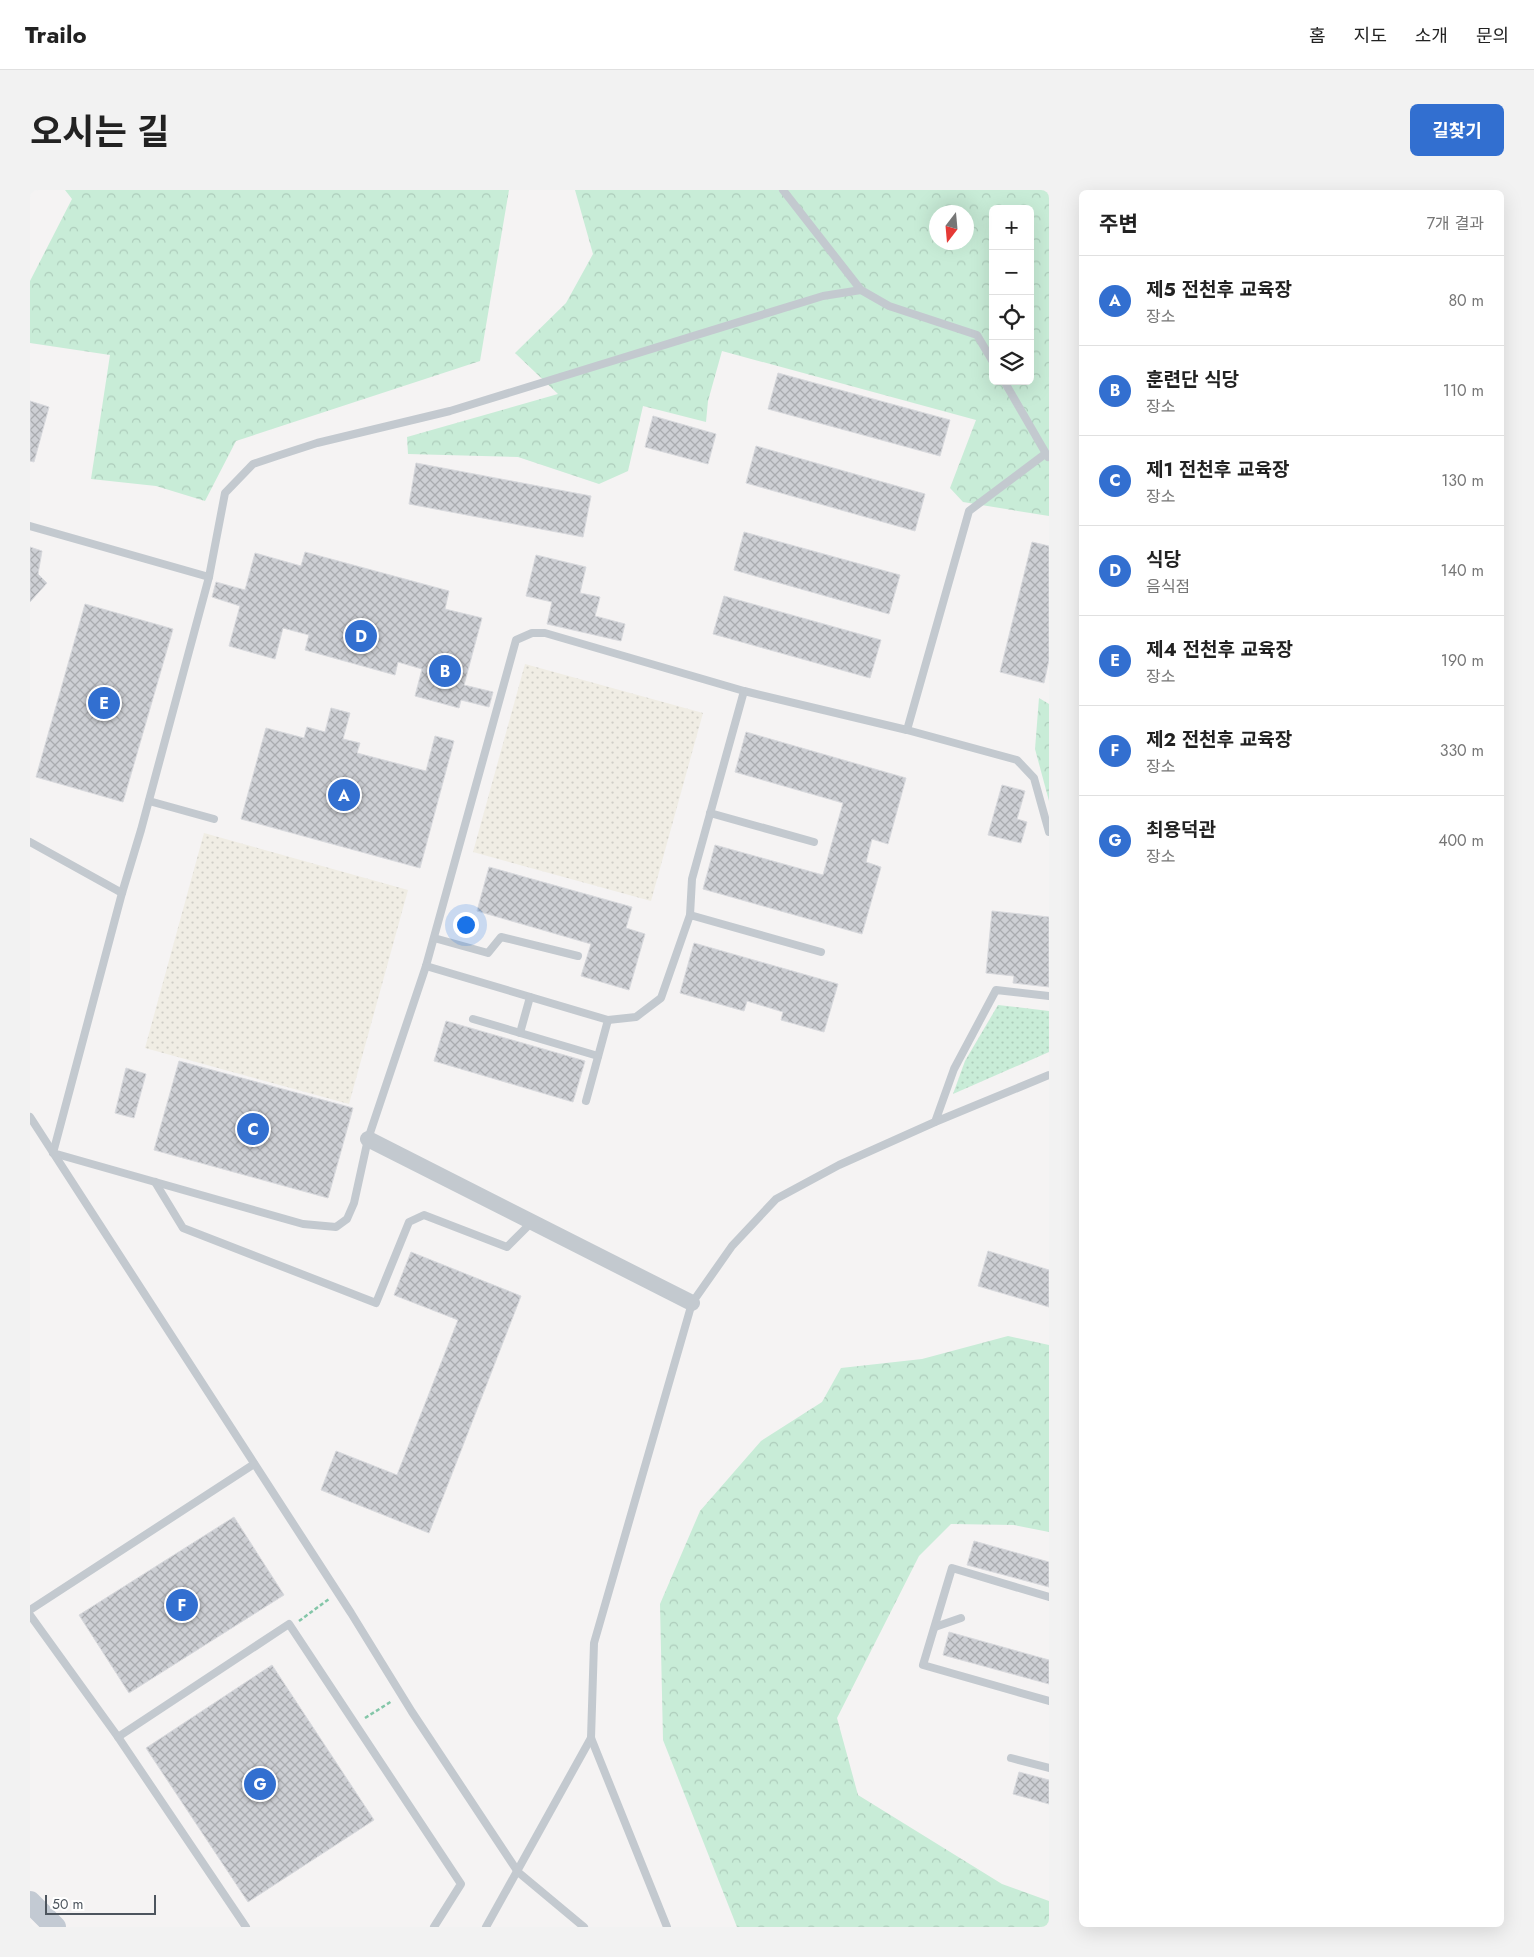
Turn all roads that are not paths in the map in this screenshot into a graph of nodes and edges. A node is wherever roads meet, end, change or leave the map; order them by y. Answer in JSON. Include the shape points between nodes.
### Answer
{"nodes":[{"id":1,"x":783,"y":190,"type":"edge"},
{"id":2,"x":861,"y":290,"type":"junction"},
{"id":3,"x":989,"y":355,"type":"edge"},
{"id":4,"x":1006,"y":385,"type":"edge"},
{"id":5,"x":1047,"y":456,"type":"edge"},
{"id":6,"x":30,"y":526,"type":"edge"},
{"id":7,"x":209,"y":577,"type":"junction"},
{"id":8,"x":744,"y":691,"type":"junction"},
{"id":9,"x":907,"y":730,"type":"junction"},
{"id":10,"x":148,"y":800,"type":"junction"},
{"id":11,"x":710,"y":813,"type":"junction"},
{"id":12,"x":214,"y":819,"type":"dead end"},
{"id":13,"x":1049,"y":832,"type":"edge"},
{"id":14,"x":30,"y":842,"type":"edge"},
{"id":15,"x":814,"y":842,"type":"dead end"},
{"id":16,"x":122,"y":893,"type":"junction"},
{"id":17,"x":690,"y":914,"type":"junction"},
{"id":18,"x":434,"y":938,"type":"junction"},
{"id":19,"x":821,"y":952,"type":"dead end"},
{"id":20,"x":578,"y":956,"type":"dead end"},
{"id":21,"x":426,"y":966,"type":"junction"},
{"id":22,"x":1049,"y":996,"type":"edge"},
{"id":23,"x":530,"y":997,"type":"junction"},
{"id":24,"x":474,"y":1019,"type":"dead end"},
{"id":25,"x":608,"y":1020,"type":"junction"},
{"id":26,"x":520,"y":1033,"type":"junction"},
{"id":27,"x":598,"y":1056,"type":"junction"},
{"id":28,"x":1049,"y":1075,"type":"edge"},
{"id":29,"x":586,"y":1101,"type":"dead end"},
{"id":30,"x":30,"y":1117,"type":"edge"},
{"id":31,"x":935,"y":1122,"type":"junction"},
{"id":32,"x":368,"y":1139,"type":"junction"},
{"id":33,"x":53,"y":1153,"type":"junction"},
{"id":34,"x":154,"y":1182,"type":"junction"},
{"id":35,"x":532,"y":1222,"type":"junction"},
{"id":36,"x":692,"y":1303,"type":"junction"},
{"id":37,"x":254,"y":1464,"type":"junction"},
{"id":38,"x":1049,"y":1597,"type":"edge"},
{"id":39,"x":30,"y":1610,"type":"edge"},
{"id":40,"x":30,"y":1615,"type":"edge"},
{"id":41,"x":961,"y":1618,"type":"dead end"},
{"id":42,"x":935,"y":1626,"type":"junction"},
{"id":43,"x":1049,"y":1702,"type":"edge"},
{"id":44,"x":118,"y":1737,"type":"junction"},
{"id":45,"x":591,"y":1738,"type":"junction"},
{"id":46,"x":1011,"y":1758,"type":"dead end"},
{"id":47,"x":1049,"y":1768,"type":"edge"},
{"id":48,"x":518,"y":1872,"type":"junction"},
{"id":49,"x":30,"y":1902,"type":"edge"},
{"id":50,"x":55,"y":1927,"type":"edge"},
{"id":51,"x":246,"y":1927,"type":"edge"},
{"id":52,"x":434,"y":1927,"type":"edge"},
{"id":53,"x":486,"y":1927,"type":"edge"},
{"id":54,"x":584,"y":1927,"type":"edge"},
{"id":55,"x":667,"y":1927,"type":"edge"}],
"edges":[{"from":1,"to":2,"type":"lane"},
{"from":2,"to":3,"type":"lane","via":[[890,306],[977,335]]},
{"from":2,"to":7,"type":"lane","via":[[823,296],[450,411],[318,443],[253,464],[225,493]]},
{"from":4,"to":5,"type":"lane"},
{"from":5,"to":9,"type":"lane","via":[[969,511]]},
{"from":6,"to":7,"type":"lane"},
{"from":7,"to":10,"type":"lane"},
{"from":8,"to":9,"type":"lane"},
{"from":8,"to":11,"type":"lane"},
{"from":8,"to":18,"type":"lane","via":[[545,633],[532,633],[516,640]]},
{"from":9,"to":13,"type":"lane","via":[[1017,760],[1034,778]]},
{"from":10,"to":12,"type":"lane"},
{"from":10,"to":16,"type":"lane"},
{"from":11,"to":15,"type":"lane"},
{"from":11,"to":17,"type":"lane","via":[[692,880]]},
{"from":14,"to":16,"type":"lane"},
{"from":16,"to":33,"type":"lane"},
{"from":17,"to":19,"type":"lane"},
{"from":17,"to":25,"type":"lane","via":[[661,998],[636,1018]]},
{"from":18,"to":20,"type":"lane","via":[[488,953],[501,937]]},
{"from":18,"to":21,"type":"lane"},
{"from":21,"to":23,"type":"lane"},
{"from":21,"to":32,"type":"lane"},
{"from":22,"to":31,"type":"lane","via":[[996,990],[954,1069]]},
{"from":23,"to":25,"type":"lane"},
{"from":23,"to":26,"type":"lane"},
{"from":24,"to":26,"type":"lane"},
{"from":25,"to":27,"type":"lane"},
{"from":26,"to":27,"type":"lane"},
{"from":27,"to":29,"type":"lane"},
{"from":28,"to":31,"type":"lane"},
{"from":30,"to":33,"type":"lane"},
{"from":31,"to":36,"type":"lane","via":[[839,1165],[776,1199],[732,1246]]},
{"from":32,"to":34,"type":"lane","via":[[354,1203],[347,1219],[336,1228],[303,1224]]},
{"from":32,"to":35,"type":"street"},
{"from":33,"to":34,"type":"lane"},
{"from":33,"to":37,"type":"lane"},
{"from":34,"to":35,"type":"lane","via":[[183,1228],[376,1303],[409,1222],[424,1215],[507,1247]]},
{"from":35,"to":36,"type":"street"},
{"from":36,"to":45,"type":"lane","via":[[594,1643]]},
{"from":37,"to":39,"type":"lane"},
{"from":37,"to":48,"type":"lane"},
{"from":38,"to":42,"type":"lane","via":[[952,1568]]},
{"from":40,"to":44,"type":"lane"},
{"from":41,"to":42,"type":"lane"},
{"from":42,"to":43,"type":"lane","via":[[923,1665]]},
{"from":44,"to":51,"type":"lane"},
{"from":44,"to":52,"type":"lane","via":[[289,1624],[462,1884]]},
{"from":45,"to":48,"type":"lane"},
{"from":45,"to":55,"type":"lane"},
{"from":46,"to":47,"type":"lane"},
{"from":48,"to":53,"type":"lane"},
{"from":48,"to":54,"type":"lane"},
{"from":49,"to":50,"type":"main road"}]}
